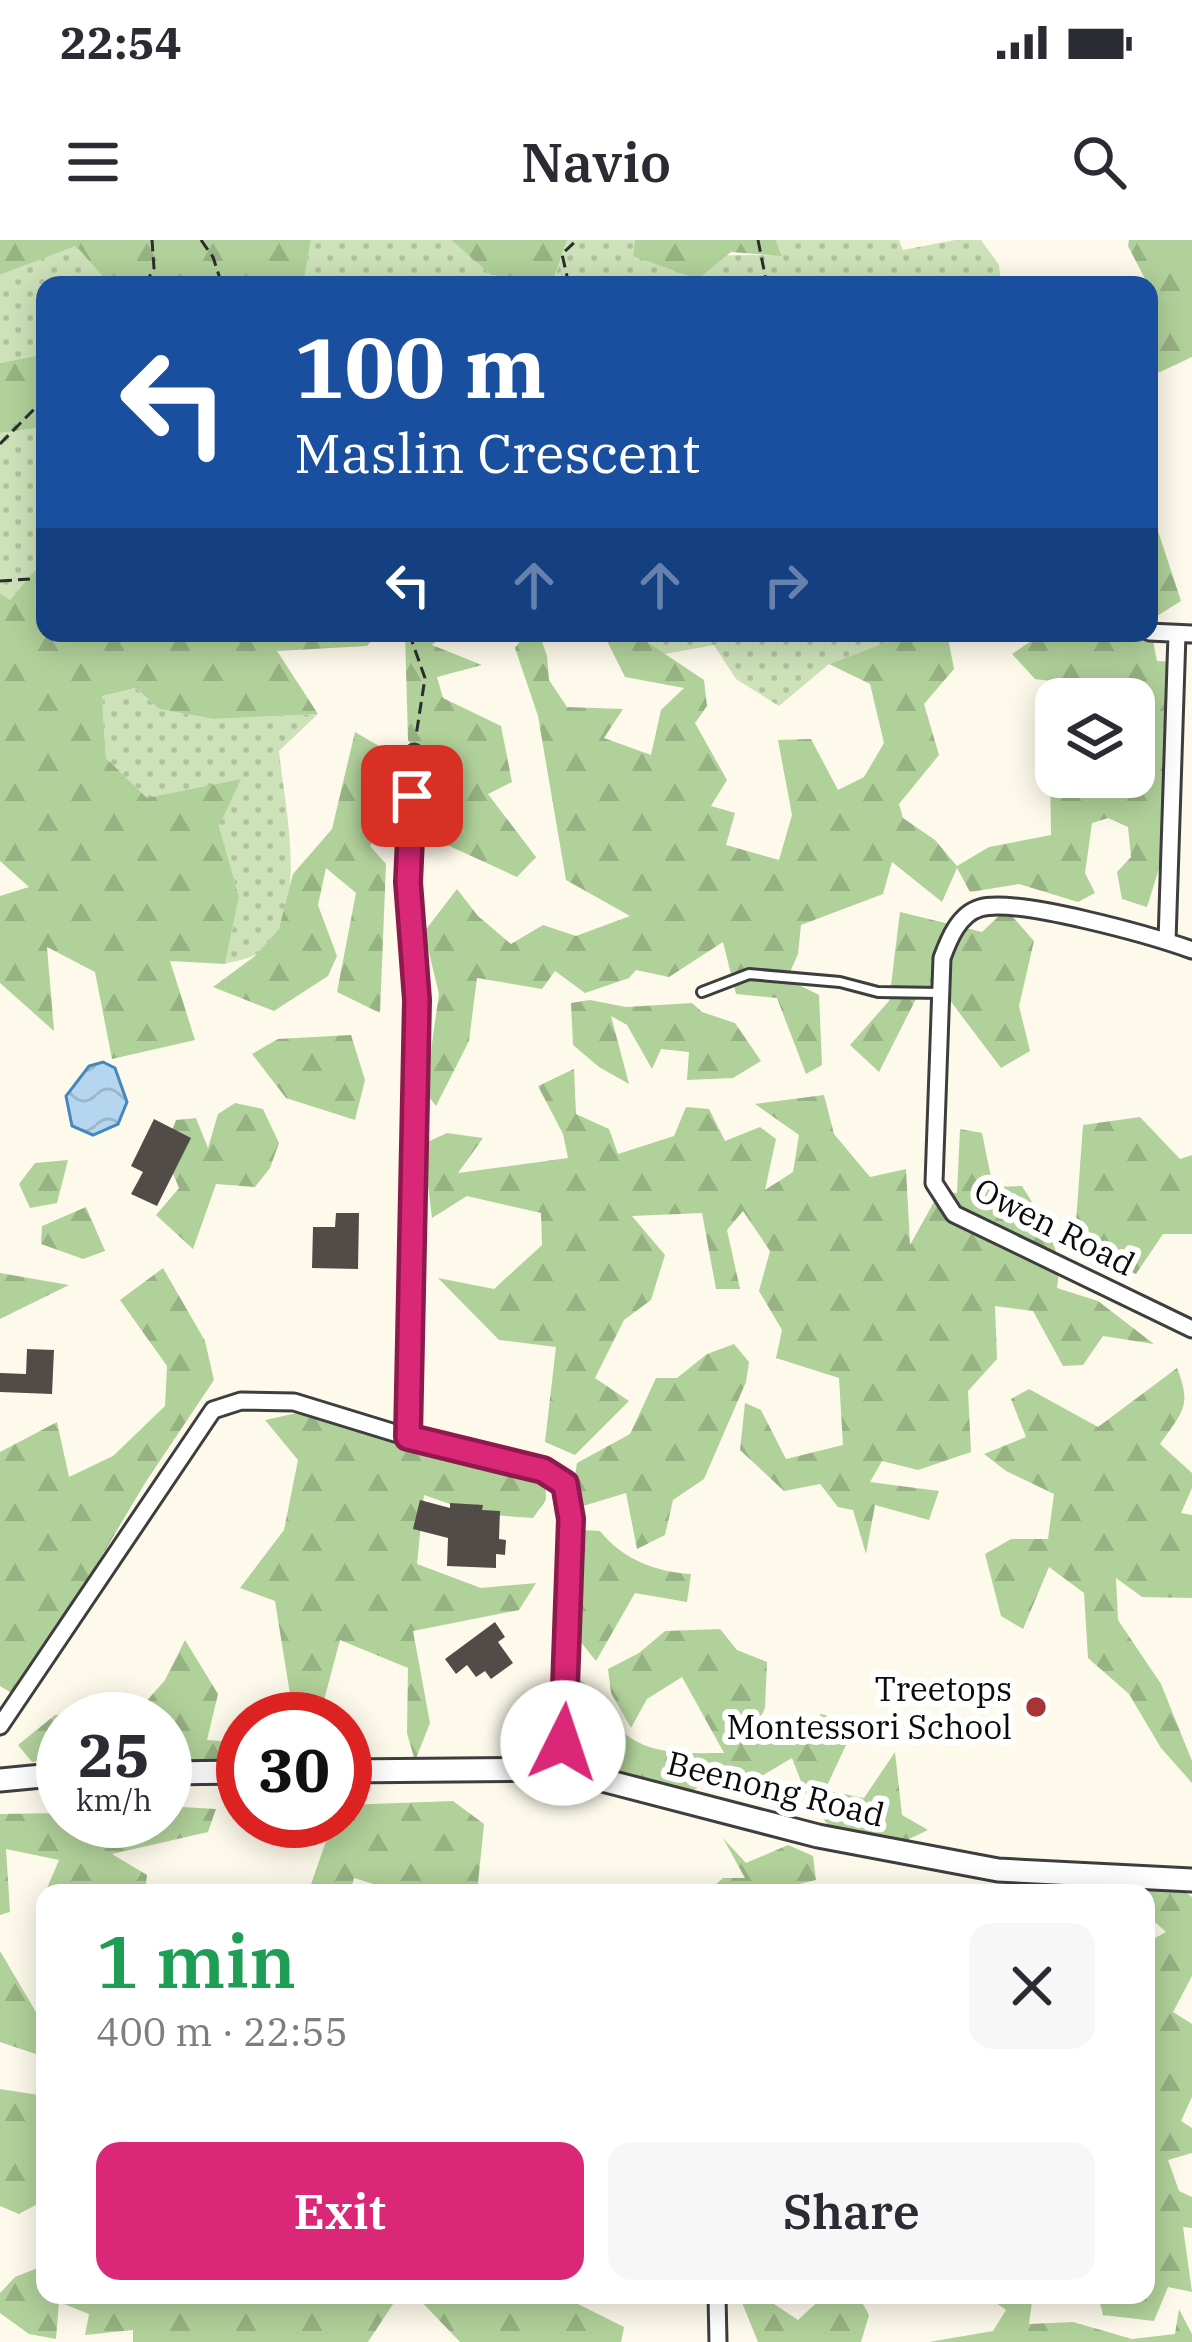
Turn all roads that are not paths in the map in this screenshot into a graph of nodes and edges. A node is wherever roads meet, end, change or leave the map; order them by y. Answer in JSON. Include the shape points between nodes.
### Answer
{"nodes":[{"id":1,"x":1184,"y":634,"type":"edge"},
{"id":2,"x":414,"y":753,"type":"road end"},
{"id":3,"x":1167,"y":940,"type":"junction"},
{"id":4,"x":1192,"y":950,"type":"edge"},
{"id":5,"x":702,"y":992,"type":"dead end"},
{"id":6,"x":941,"y":993,"type":"junction"},
{"id":7,"x":1192,"y":1329,"type":"edge"},
{"id":8,"x":408,"y":1437,"type":"junction"},
{"id":9,"x":0,"y":1726,"type":"edge"},
{"id":10,"x":560,"y":1769,"type":"junction"},
{"id":11,"x":372,"y":1771,"type":"edge"},
{"id":12,"x":36,"y":1777,"type":"edge"},
{"id":13,"x":0,"y":1780,"type":"edge"},
{"id":14,"x":1192,"y":1880,"type":"edge"},
{"id":15,"x":718,"y":2304,"type":"edge"},
{"id":16,"x":718,"y":2342,"type":"edge"}],
"edges":[{"from":1,"to":3,"type":"street"},
{"from":2,"to":8,"type":"street"},
{"from":3,"to":4,"type":"street"},
{"from":3,"to":6,"type":"street","name":"Owen Road","via":[[1013,906],[977,908],[952,931]]},
{"from":5,"to":6,"type":"lane","via":[[749,974]]},
{"from":6,"to":7,"type":"street","name":"Owen Road","via":[[934,1183],[954,1214]]},
{"from":8,"to":9,"type":"street","via":[[294,1402],[241,1401],[213,1410]]},
{"from":8,"to":10,"type":"street","via":[[543,1470],[565,1484],[571,1519]]},
{"from":10,"to":11,"type":"street","name":"Beenong Road"},
{"from":10,"to":14,"type":"street","name":"Beenong Road","via":[[818,1836],[998,1870]]},
{"from":12,"to":13,"type":"street"},
{"from":15,"to":16,"type":"street"}]}
